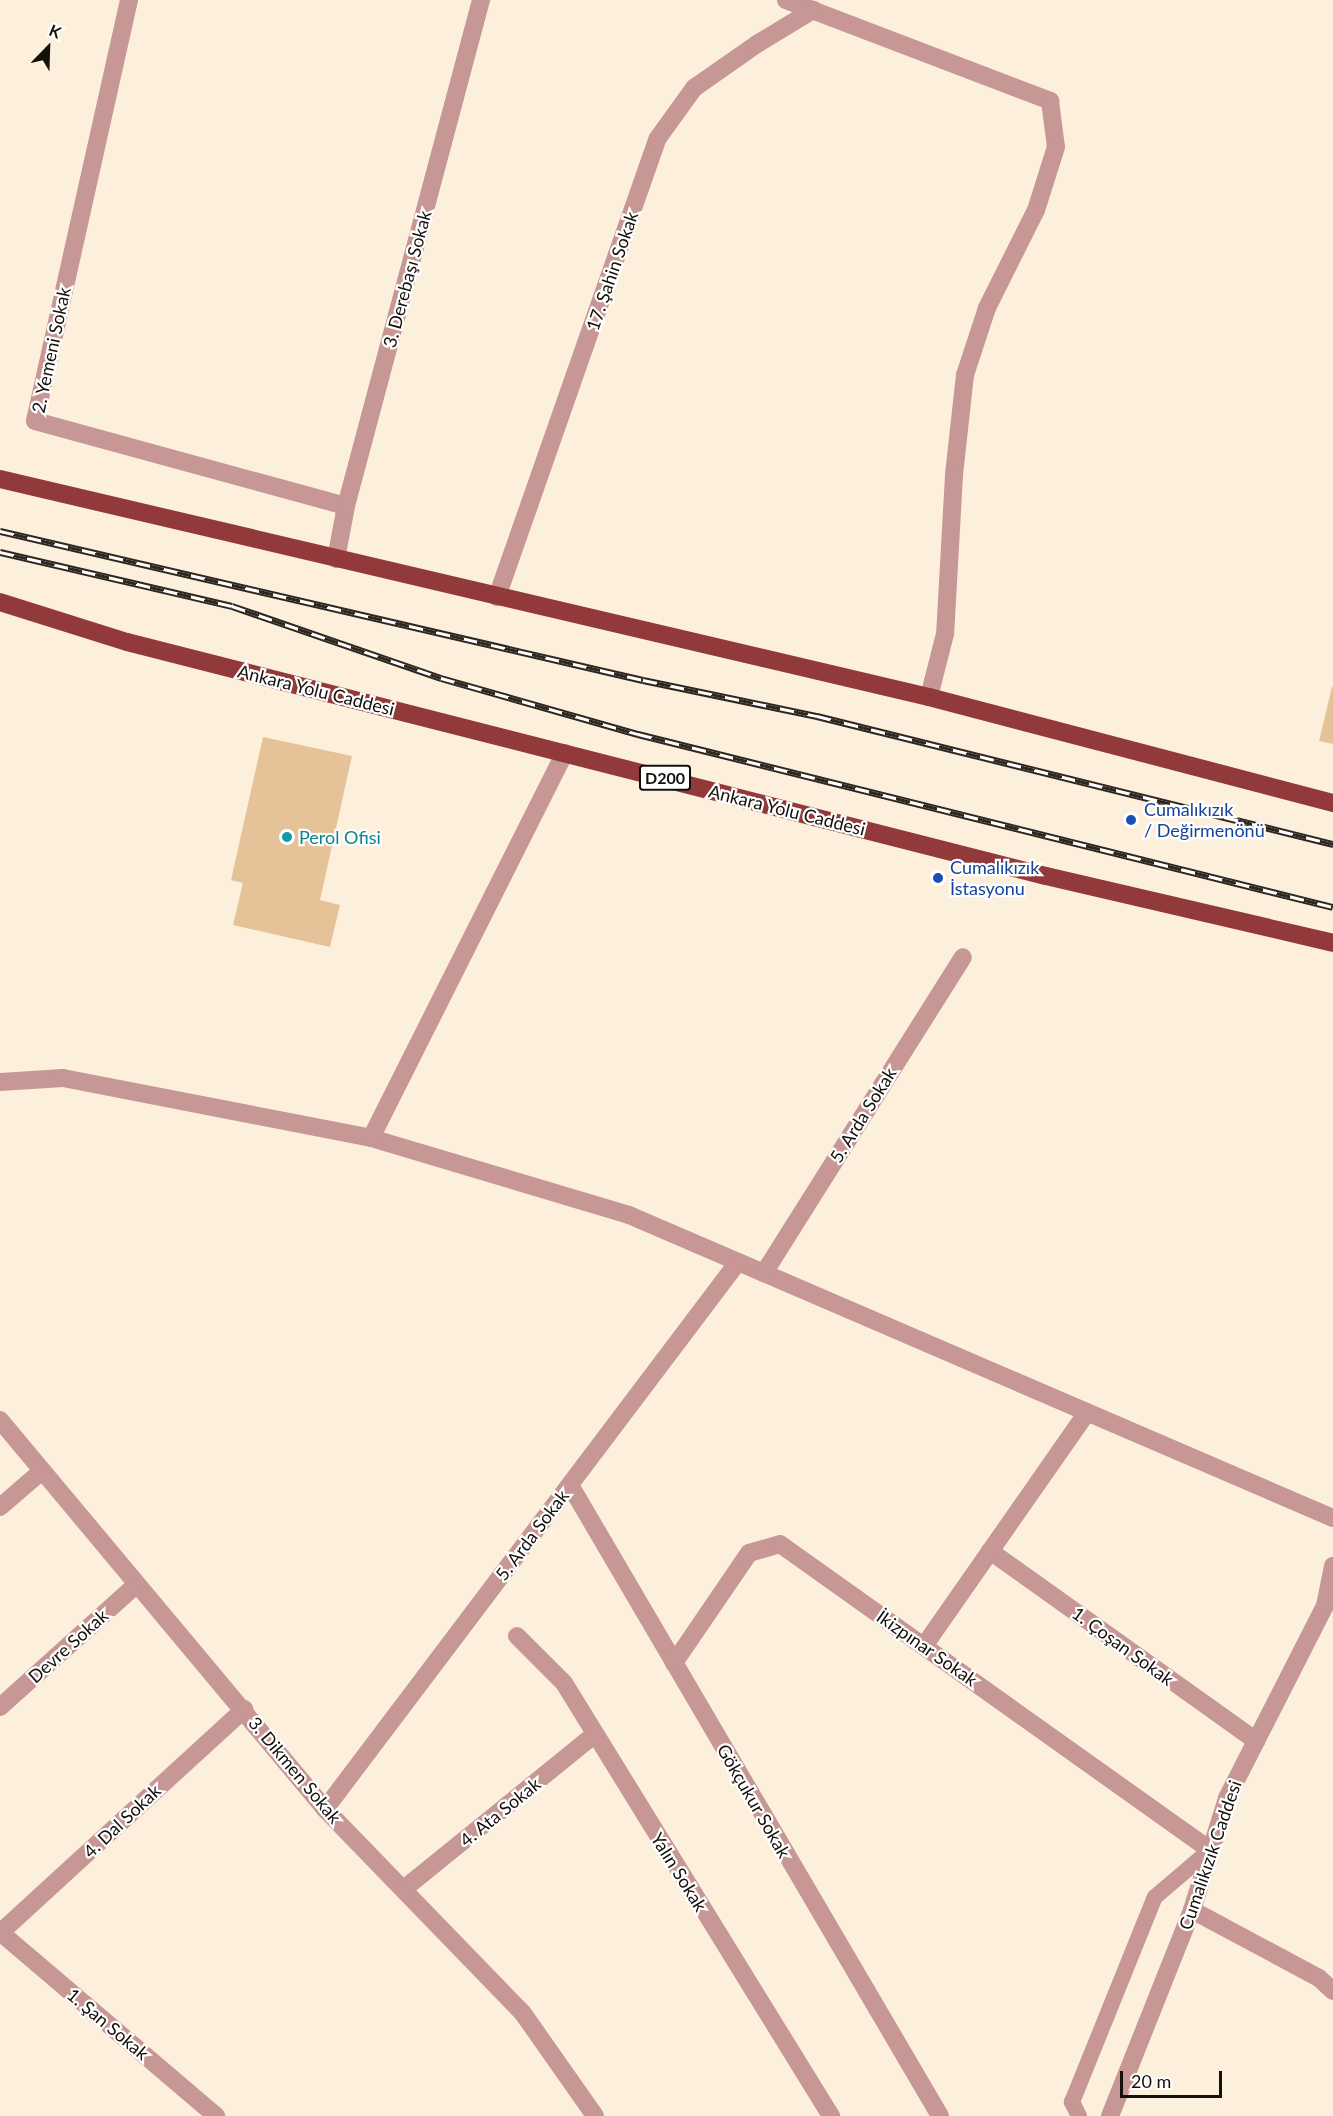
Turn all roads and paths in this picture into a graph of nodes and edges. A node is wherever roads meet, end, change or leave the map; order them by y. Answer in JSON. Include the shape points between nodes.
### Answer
{"nodes":[{"id":1,"x":129,"y":0,"type":"edge"},
{"id":2,"x":481,"y":0,"type":"edge"},
{"id":3,"x":786,"y":0,"type":"edge"},
{"id":4,"x":813,"y":10,"type":"junction"},
{"id":5,"x":0,"y":479,"type":"edge"},
{"id":6,"x":346,"y":506,"type":"junction"},
{"id":7,"x":336,"y":559,"type":"junction"},
{"id":8,"x":497,"y":597,"type":"junction"},
{"id":9,"x":0,"y":603,"type":"edge"},
{"id":10,"x":929,"y":698,"type":"junction"},
{"id":11,"x":565,"y":753,"type":"junction"},
{"id":12,"x":1333,"y":803,"type":"edge"},
{"id":13,"x":1333,"y":943,"type":"edge"},
{"id":14,"x":963,"y":957,"type":"dead end"},
{"id":15,"x":0,"y":1082,"type":"edge"},
{"id":16,"x":371,"y":1138,"type":"junction"},
{"id":17,"x":738,"y":1262,"type":"junction"},
{"id":18,"x":764,"y":1273,"type":"junction"},
{"id":19,"x":1087,"y":1412,"type":"junction"},
{"id":20,"x":0,"y":1420,"type":"edge"},
{"id":21,"x":42,"y":1471,"type":"junction"},
{"id":22,"x":570,"y":1485,"type":"junction"},
{"id":23,"x":0,"y":1507,"type":"edge"},
{"id":24,"x":1333,"y":1518,"type":"edge"},
{"id":25,"x":990,"y":1551,"type":"junction"},
{"id":26,"x":1333,"y":1566,"type":"edge"},
{"id":27,"x":136,"y":1586,"type":"junction"},
{"id":28,"x":517,"y":1636,"type":"dead end"},
{"id":29,"x":924,"y":1646,"type":"junction"},
{"id":30,"x":674,"y":1664,"type":"junction"},
{"id":31,"x":0,"y":1707,"type":"edge"},
{"id":32,"x":244,"y":1709,"type":"junction"},
{"id":33,"x":594,"y":1735,"type":"junction"},
{"id":34,"x":1256,"y":1741,"type":"junction"},
{"id":35,"x":325,"y":1809,"type":"junction"},
{"id":36,"x":1210,"y":1850,"type":"junction"},
{"id":37,"x":405,"y":1888,"type":"junction"},
{"id":38,"x":1192,"y":1910,"type":"junction"},
{"id":39,"x":0,"y":1932,"type":"edge"},
{"id":40,"x":1333,"y":1991,"type":"edge"},
{"id":41,"x":216,"y":2116,"type":"edge"},
{"id":42,"x":595,"y":2116,"type":"edge"},
{"id":43,"x":831,"y":2116,"type":"edge"},
{"id":44,"x":940,"y":2116,"type":"edge"},
{"id":45,"x":1080,"y":2116,"type":"edge"},
{"id":46,"x":1110,"y":2116,"type":"edge"}],
"edges":[{"from":1,"to":6,"type":"street","name":"2. Yemeni Sokak","via":[[35,421]]},
{"from":2,"to":6,"type":"street","name":"3. Derebaşı Sokak"},
{"from":3,"to":4,"type":"street"},
{"from":4,"to":8,"type":"street","name":"17. Şahin Sokak","via":[[694,88],[658,138]]},
{"from":4,"to":10,"type":"street","via":[[1050,101],[1056,147],[1036,210],[987,308],[965,375],[954,475],[945,634]]},
{"from":5,"to":7,"type":"highway"},
{"from":6,"to":7,"type":"street","name":"3. Derebaşı Sokak"},
{"from":7,"to":8,"type":"highway"},
{"from":8,"to":10,"type":"highway"},
{"from":9,"to":11,"type":"highway","name":"Ankara Yolu Caddesi","number":"D200","via":[[127,642]]},
{"from":10,"to":12,"type":"highway"},
{"from":11,"to":13,"type":"highway","name":"Ankara Yolu Caddesi","number":"D200","via":[[1046,876]]},
{"from":11,"to":16,"type":"street"},
{"from":14,"to":18,"type":"street","name":"5. Arda Sokak"},
{"from":15,"to":16,"type":"street","via":[[63,1078]]},
{"from":16,"to":17,"type":"street","via":[[629,1215]]},
{"from":17,"to":18,"type":"street"},
{"from":17,"to":22,"type":"street","name":"5. Arda Sokak"},
{"from":18,"to":19,"type":"street"},
{"from":19,"to":24,"type":"street"},
{"from":19,"to":25,"type":"street"},
{"from":20,"to":21,"type":"street","name":"3. Dikmen Sokak"},
{"from":21,"to":23,"type":"street"},
{"from":21,"to":27,"type":"street","name":"3. Dikmen Sokak"},
{"from":22,"to":30,"type":"street","name":"Gökçukur Sokak"},
{"from":22,"to":35,"type":"street","name":"5. Arda Sokak"},
{"from":25,"to":29,"type":"street"},
{"from":25,"to":34,"type":"street","name":"1. Çoşan Sokak"},
{"from":26,"to":34,"type":"street","name":"Cumalıkızık Caddesi","via":[[1325,1606]]},
{"from":27,"to":31,"type":"street","name":"Devre Sokak"},
{"from":27,"to":32,"type":"street","name":"3. Dikmen Sokak"},
{"from":28,"to":33,"type":"street","name":"Yalın Sokak","via":[[564,1683]]},
{"from":29,"to":30,"type":"street","name":"İkizpınar Sokak","via":[[780,1544],[749,1553]]},
{"from":29,"to":36,"type":"street","name":"İkizpınar Sokak"},
{"from":30,"to":44,"type":"street","name":"Gökçukur Sokak"},
{"from":32,"to":35,"type":"street","name":"3. Dikmen Sokak"},
{"from":32,"to":39,"type":"street","name":"4. Dal Sokak"},
{"from":33,"to":37,"type":"street","name":"4. Ata Sokak"},
{"from":33,"to":43,"type":"street","name":"Yalın Sokak"},
{"from":34,"to":36,"type":"street","name":"Cumalıkızık Caddesi","via":[[1227,1798]]},
{"from":35,"to":37,"type":"street","name":"3. Dikmen Sokak"},
{"from":36,"to":38,"type":"street","name":"Cumalıkızık Caddesi"},
{"from":36,"to":45,"type":"lane","via":[[1155,1897],[1072,2102]]},
{"from":37,"to":42,"type":"street","name":"3. Dikmen Sokak","via":[[522,2012]]},
{"from":38,"to":40,"type":"street","via":[[1319,1978]]},
{"from":38,"to":46,"type":"street","name":"Cumalıkızık Caddesi"},
{"from":39,"to":41,"type":"street","name":"1. Şan Sokak"}]}
